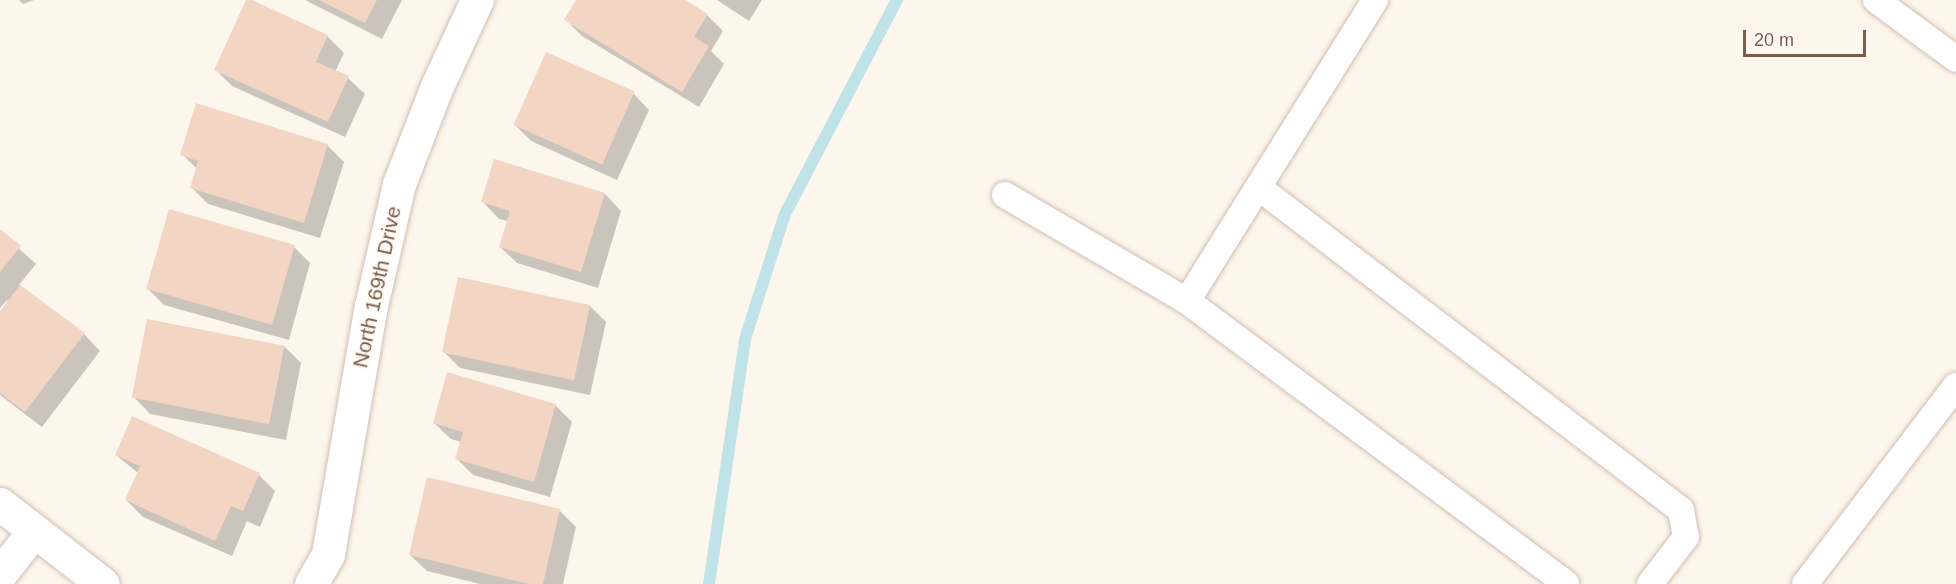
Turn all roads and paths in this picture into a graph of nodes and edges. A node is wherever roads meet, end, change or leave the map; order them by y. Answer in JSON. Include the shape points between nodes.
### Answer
{"nodes":[{"id":1,"x":477,"y":0,"type":"edge"},
{"id":2,"x":1375,"y":0,"type":"edge"},
{"id":3,"x":1875,"y":0,"type":"edge"},
{"id":4,"x":1956,"y":59,"type":"edge"},
{"id":5,"x":1258,"y":187,"type":"junction"},
{"id":6,"x":1005,"y":195,"type":"dead end"},
{"id":7,"x":1187,"y":301,"type":"junction"},
{"id":8,"x":1956,"y":386,"type":"edge"},
{"id":9,"x":0,"y":504,"type":"edge"},
{"id":10,"x":34,"y":531,"type":"junction"},
{"id":11,"x":0,"y":574,"type":"edge"},
{"id":12,"x":104,"y":584,"type":"edge"},
{"id":13,"x":311,"y":584,"type":"edge"},
{"id":14,"x":1566,"y":584,"type":"edge"},
{"id":15,"x":1650,"y":584,"type":"edge"},
{"id":16,"x":1804,"y":584,"type":"edge"}],
"edges":[{"from":1,"to":13,"type":"street","name":"North 169th Drive","via":[[437,86],[399,184],[371,306],[328,554]]},
{"from":2,"to":5,"type":"lane"},
{"from":3,"to":4,"type":"lane"},
{"from":5,"to":7,"type":"lane"},
{"from":5,"to":15,"type":"lane","via":[[1682,510],[1686,537]]},
{"from":6,"to":7,"type":"lane"},
{"from":7,"to":14,"type":"lane"},
{"from":8,"to":16,"type":"lane"},
{"from":9,"to":10,"type":"street"},
{"from":10,"to":11,"type":"street"},
{"from":10,"to":12,"type":"street"}]}
